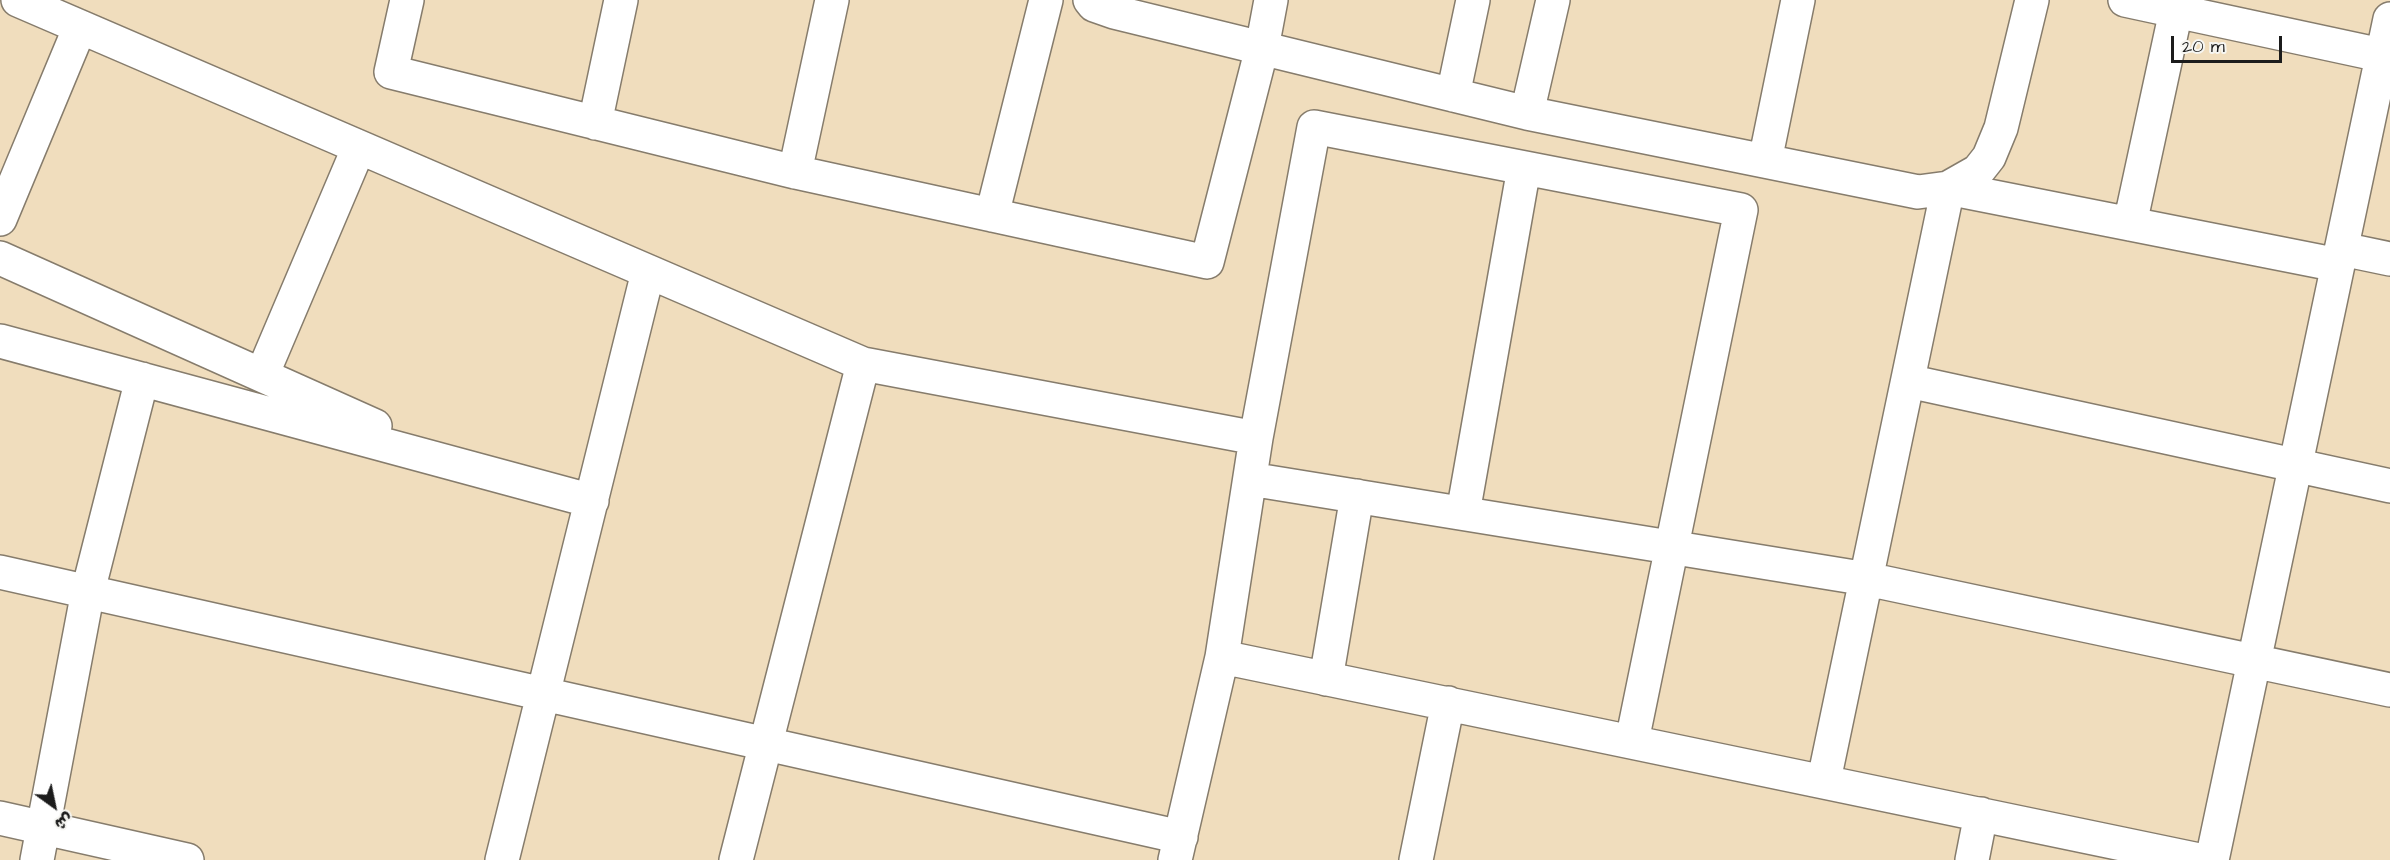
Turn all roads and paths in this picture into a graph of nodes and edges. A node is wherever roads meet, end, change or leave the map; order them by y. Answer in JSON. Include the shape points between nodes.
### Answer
{"nodes":[{"id":1,"x":18,"y":0,"type":"edge"},
{"id":2,"x":407,"y":0,"type":"edge"},
{"id":3,"x":621,"y":0,"type":"edge"},
{"id":4,"x":832,"y":0,"type":"edge"},
{"id":5,"x":1046,"y":0,"type":"edge"},
{"id":6,"x":1057,"y":0,"type":"edge"},
{"id":7,"x":1271,"y":0,"type":"edge"},
{"id":8,"x":1473,"y":0,"type":"edge"},
{"id":9,"x":1553,"y":0,"type":"edge"},
{"id":10,"x":1798,"y":0,"type":"edge"},
{"id":11,"x":2032,"y":0,"type":"edge"},
{"id":12,"x":2125,"y":0,"type":"edge"},
{"id":13,"x":1102,"y":6,"type":"edge"},
{"id":14,"x":2176,"y":11,"type":"junction"},
{"id":15,"x":2390,"y":19,"type":"edge"},
{"id":16,"x":80,"y":27,"type":"junction"},
{"id":17,"x":1262,"y":48,"type":"junction"},
{"id":18,"x":2386,"y":56,"type":"edge"},
{"id":19,"x":1453,"y":95,"type":"junction"},
{"id":20,"x":1527,"y":113,"type":"junction"},
{"id":21,"x":595,"y":123,"type":"junction"},
{"id":22,"x":359,"y":147,"type":"junction"},
{"id":23,"x":1765,"y":161,"type":"junction"},
{"id":24,"x":1524,"y":168,"type":"junction"},
{"id":25,"x":795,"y":172,"type":"junction"},
{"id":26,"x":1948,"y":189,"type":"junction"},
{"id":27,"x":992,"y":215,"type":"junction"},
{"id":28,"x":0,"y":219,"type":"edge"},
{"id":29,"x":2130,"y":224,"type":"junction"},
{"id":30,"x":2340,"y":257,"type":"junction"},
{"id":31,"x":0,"y":258,"type":"edge"},
{"id":32,"x":2390,"y":259,"type":"edge"},
{"id":33,"x":648,"y":272,"type":"junction"},
{"id":34,"x":0,"y":341,"type":"edge"},
{"id":35,"x":863,"y":364,"type":"junction"},
{"id":36,"x":262,"y":375,"type":"junction"},
{"id":37,"x":142,"y":379,"type":"junction"},
{"id":38,"x":1908,"y":381,"type":"junction"},
{"id":39,"x":1256,"y":438,"type":"junction"},
{"id":40,"x":2295,"y":465,"type":"junction"},
{"id":41,"x":470,"y":468,"type":"junction"},
{"id":42,"x":1250,"y":479,"type":"junction"},
{"id":43,"x":2390,"y":486,"type":"edge"},
{"id":44,"x":1357,"y":496,"type":"junction"},
{"id":45,"x":592,"y":501,"type":"junction"},
{"id":46,"x":1463,"y":513,"type":"junction"},
{"id":47,"x":1672,"y":547,"type":"junction"},
{"id":48,"x":0,"y":572,"type":"edge"},
{"id":49,"x":1867,"y":579,"type":"junction"},
{"id":50,"x":88,"y":591,"type":"junction"},
{"id":51,"x":1222,"y":657,"type":"junction"},
{"id":52,"x":2254,"y":662,"type":"junction"},
{"id":53,"x":1326,"y":679,"type":"junction"},
{"id":54,"x":2390,"y":690,"type":"edge"},
{"id":55,"x":543,"y":694,"type":"junction"},
{"id":56,"x":1448,"y":703,"type":"junction"},
{"id":57,"x":1632,"y":741,"type":"junction"},
{"id":58,"x":766,"y":743,"type":"junction"},
{"id":59,"x":1824,"y":780,"type":"junction"},
{"id":60,"x":1981,"y":814,"type":"junction"},
{"id":61,"x":0,"y":818,"type":"edge"},
{"id":62,"x":43,"y":827,"type":"junction"},
{"id":63,"x":1178,"y":848,"type":"edge"},
{"id":64,"x":36,"y":860,"type":"edge"},
{"id":65,"x":187,"y":860,"type":"edge"},
{"id":66,"x":502,"y":860,"type":"edge"},
{"id":67,"x":736,"y":860,"type":"edge"},
{"id":68,"x":1416,"y":860,"type":"edge"},
{"id":69,"x":1972,"y":860,"type":"edge"},
{"id":70,"x":2199,"y":860,"type":"edge"},
{"id":71,"x":2212,"y":860,"type":"edge"}],
"edges":[{"from":1,"to":16,"type":"street"},
{"from":2,"to":21,"type":"street","via":[[391,72]]},
{"from":3,"to":21,"type":"street"},
{"from":4,"to":25,"type":"street"},
{"from":5,"to":27,"type":"street"},
{"from":6,"to":13,"type":"street"},
{"from":7,"to":17,"type":"street"},
{"from":8,"to":19,"type":"street"},
{"from":9,"to":20,"type":"street"},
{"from":10,"to":23,"type":"street"},
{"from":11,"to":26,"type":"street","via":[[2001,128],[1989,157],[1978,171]]},
{"from":12,"to":14,"type":"street"},
{"from":13,"to":17,"type":"street"},
{"from":14,"to":18,"type":"street"},
{"from":14,"to":29,"type":"street"},
{"from":15,"to":18,"type":"street"},
{"from":16,"to":22,"type":"street"},
{"from":16,"to":28,"type":"street"},
{"from":17,"to":19,"type":"street"},
{"from":17,"to":27,"type":"street","via":[[1207,262]]},
{"from":18,"to":30,"type":"street"},
{"from":19,"to":20,"type":"street"},
{"from":20,"to":23,"type":"street"},
{"from":21,"to":25,"type":"street"},
{"from":22,"to":33,"type":"street"},
{"from":22,"to":36,"type":"street"},
{"from":23,"to":26,"type":"street","via":[[1918,192]]},
{"from":24,"to":39,"type":"street","via":[[1314,127]]},
{"from":24,"to":46,"type":"street"},
{"from":24,"to":47,"type":"street","via":[[1741,210]]},
{"from":25,"to":27,"type":"street"},
{"from":26,"to":29,"type":"street"},
{"from":26,"to":38,"type":"street"},
{"from":29,"to":30,"type":"street"},
{"from":30,"to":32,"type":"street"},
{"from":30,"to":40,"type":"street"},
{"from":31,"to":36,"type":"street"},
{"from":33,"to":35,"type":"street"},
{"from":33,"to":45,"type":"street"},
{"from":34,"to":37,"type":"street"},
{"from":35,"to":39,"type":"street"},
{"from":35,"to":58,"type":"street"},
{"from":36,"to":41,"type":"street"},
{"from":37,"to":41,"type":"street"},
{"from":37,"to":50,"type":"street"},
{"from":38,"to":40,"type":"street"},
{"from":38,"to":49,"type":"street"},
{"from":39,"to":42,"type":"street"},
{"from":40,"to":43,"type":"street"},
{"from":40,"to":52,"type":"street"},
{"from":41,"to":45,"type":"street"},
{"from":42,"to":44,"type":"street"},
{"from":42,"to":51,"type":"street"},
{"from":44,"to":46,"type":"street"},
{"from":44,"to":53,"type":"street"},
{"from":45,"to":55,"type":"street"},
{"from":46,"to":47,"type":"street"},
{"from":47,"to":49,"type":"street"},
{"from":47,"to":57,"type":"street"},
{"from":48,"to":50,"type":"street"},
{"from":49,"to":52,"type":"street"},
{"from":49,"to":59,"type":"street"},
{"from":50,"to":55,"type":"street"},
{"from":50,"to":62,"type":"street"},
{"from":51,"to":53,"type":"street"},
{"from":51,"to":63,"type":"street"},
{"from":52,"to":54,"type":"street"},
{"from":52,"to":71,"type":"street"},
{"from":53,"to":56,"type":"street"},
{"from":55,"to":58,"type":"street"},
{"from":55,"to":66,"type":"street"},
{"from":56,"to":57,"type":"street"},
{"from":56,"to":68,"type":"street"},
{"from":57,"to":59,"type":"street"},
{"from":58,"to":63,"type":"street"},
{"from":58,"to":67,"type":"street"},
{"from":59,"to":60,"type":"street"},
{"from":60,"to":69,"type":"street"},
{"from":60,"to":70,"type":"street"},
{"from":61,"to":62,"type":"street"},
{"from":62,"to":64,"type":"street"},
{"from":62,"to":65,"type":"street"}]}
